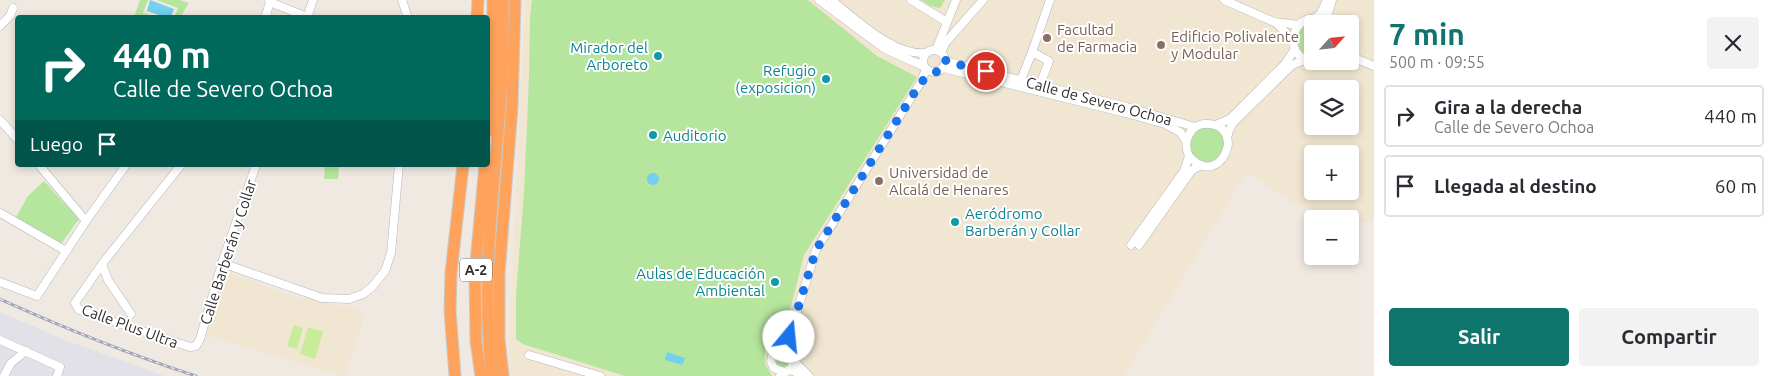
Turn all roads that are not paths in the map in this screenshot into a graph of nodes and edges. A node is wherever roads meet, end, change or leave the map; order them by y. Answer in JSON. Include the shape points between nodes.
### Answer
{"nodes":[{"id":1,"x":314,"y":0,"type":"edge"},
{"id":2,"x":402,"y":0,"type":"edge"},
{"id":3,"x":478,"y":0,"type":"edge"},
{"id":4,"x":493,"y":0,"type":"edge"},
{"id":5,"x":503,"y":0,"type":"edge"},
{"id":6,"x":515,"y":0,"type":"edge"},
{"id":7,"x":819,"y":0,"type":"edge"},
{"id":8,"x":831,"y":0,"type":"edge"},
{"id":9,"x":911,"y":0,"type":"edge"},
{"id":10,"x":956,"y":0,"type":"edge"},
{"id":11,"x":1050,"y":0,"type":"edge"},
{"id":12,"x":1224,"y":0,"type":"edge"},
{"id":13,"x":1327,"y":0,"type":"edge"},
{"id":14,"x":1332,"y":0,"type":"edge"},
{"id":15,"x":270,"y":1,"type":"edge"},
{"id":16,"x":980,"y":1,"type":"edge"},
{"id":17,"x":13,"y":8,"type":"dead end"},
{"id":18,"x":266,"y":15,"type":"edge"},
{"id":19,"x":302,"y":15,"type":"edge"},
{"id":20,"x":308,"y":15,"type":"edge"},
{"id":21,"x":407,"y":15,"type":"edge"},
{"id":22,"x":477,"y":15,"type":"edge"},
{"id":23,"x":1318,"y":15,"type":"edge"},
{"id":24,"x":1328,"y":15,"type":"edge"},
{"id":25,"x":947,"y":22,"type":"junction"},
{"id":26,"x":1274,"y":22,"type":"junction"},
{"id":27,"x":1304,"y":22,"type":"edge"},
{"id":28,"x":1299,"y":25,"type":"junction"},
{"id":29,"x":0,"y":26,"type":"edge"},
{"id":30,"x":1293,"y":40,"type":"junction"},
{"id":31,"x":1294,"y":49,"type":"junction"},
{"id":32,"x":938,"y":51,"type":"junction"},
{"id":33,"x":1032,"y":52,"type":"junction"},
{"id":34,"x":926,"y":53,"type":"junction"},
{"id":35,"x":1359,"y":57,"type":"edge"},
{"id":36,"x":1359,"y":58,"type":"edge"},
{"id":37,"x":1304,"y":59,"type":"edge"},
{"id":38,"x":946,"y":60,"type":"junction"},
{"id":39,"x":1304,"y":60,"type":"edge"},
{"id":40,"x":1374,"y":62,"type":"edge"},
{"id":41,"x":1374,"y":66,"type":"edge"},
{"id":42,"x":943,"y":68,"type":"junction"},
{"id":43,"x":928,"y":69,"type":"junction"},
{"id":44,"x":1021,"y":80,"type":"junction"},
{"id":45,"x":1040,"y":85,"type":"junction"},
{"id":46,"x":490,"y":94,"type":"edge"},
{"id":47,"x":0,"y":120,"type":"edge"},
{"id":48,"x":1216,"y":125,"type":"junction"},
{"id":49,"x":1195,"y":127,"type":"junction"},
{"id":50,"x":15,"y":137,"type":"edge"},
{"id":51,"x":1227,"y":137,"type":"junction"},
{"id":52,"x":1186,"y":141,"type":"junction"},
{"id":53,"x":1189,"y":156,"type":"junction"},
{"id":54,"x":1201,"y":165,"type":"junction"},
{"id":55,"x":41,"y":167,"type":"edge"},
{"id":56,"x":125,"y":167,"type":"edge"},
{"id":57,"x":179,"y":167,"type":"edge"},
{"id":58,"x":255,"y":167,"type":"edge"},
{"id":59,"x":399,"y":167,"type":"edge"},
{"id":60,"x":463,"y":167,"type":"edge"},
{"id":61,"x":485,"y":167,"type":"edge"},
{"id":62,"x":0,"y":213,"type":"edge"},
{"id":63,"x":86,"y":221,"type":"junction"},
{"id":64,"x":66,"y":251,"type":"junction"},
{"id":65,"x":222,"y":263,"type":"junction"},
{"id":66,"x":102,"y":264,"type":"junction"},
{"id":67,"x":451,"y":273,"type":"junction"},
{"id":68,"x":486,"y":275,"type":"junction"},
{"id":69,"x":0,"y":282,"type":"edge"},
{"id":70,"x":131,"y":314,"type":"dead end"},
{"id":71,"x":789,"y":337,"type":"junction"},
{"id":72,"x":200,"y":339,"type":"joint"},
{"id":73,"x":0,"y":340,"type":"edge"},
{"id":74,"x":16,"y":347,"type":"junction"},
{"id":75,"x":780,"y":349,"type":"junction"},
{"id":76,"x":26,"y":351,"type":"junction"},
{"id":77,"x":790,"y":352,"type":"junction"},
{"id":78,"x":529,"y":355,"type":"dead end"},
{"id":79,"x":794,"y":361,"type":"junction"},
{"id":80,"x":11,"y":363,"type":"junction"},
{"id":81,"x":774,"y":372,"type":"edge"},
{"id":82,"x":784,"y":373,"type":"edge"},
{"id":83,"x":4,"y":376,"type":"edge"},
{"id":84,"x":56,"y":376,"type":"edge"},
{"id":85,"x":448,"y":376,"type":"edge"},
{"id":86,"x":454,"y":376,"type":"edge"},
{"id":87,"x":480,"y":376,"type":"edge"},
{"id":88,"x":492,"y":376,"type":"edge"},
{"id":89,"x":497,"y":376,"type":"edge"},
{"id":90,"x":503,"y":376,"type":"edge"},
{"id":91,"x":600,"y":376,"type":"edge"},
{"id":92,"x":801,"y":376,"type":"edge"},
{"id":93,"x":809,"y":376,"type":"edge"}],
"edges":[{"from":1,"to":20,"type":"street"},
{"from":2,"to":21,"type":"street"},
{"from":3,"to":22,"type":"highway"},
{"from":4,"to":46,"type":"highway"},
{"from":5,"to":68,"type":"highway","number":"A-2","via":[[500,105]]},
{"from":6,"to":90,"type":"highway","via":[[512,107],[499,274]]},
{"from":7,"to":43,"type":"street","via":[[884,49]]},
{"from":8,"to":34,"type":"street","via":[[888,42],[913,53]]},
{"from":9,"to":25,"type":"street"},
{"from":10,"to":25,"type":"street"},
{"from":11,"to":33,"type":"street"},
{"from":12,"to":26,"type":"street"},
{"from":13,"to":23,"type":"street"},
{"from":14,"to":24,"type":"street"},
{"from":15,"to":18,"type":"street"},
{"from":15,"to":19,"type":"street"},
{"from":16,"to":32,"type":"street"},
{"from":17,"to":29,"type":"street"},
{"from":25,"to":32,"type":"street"},
{"from":26,"to":28,"type":"street"},
{"from":26,"to":30,"type":"street"},
{"from":27,"to":28,"type":"street"},
{"from":28,"to":30,"type":"street"},
{"from":30,"to":31,"type":"street"},
{"from":31,"to":37,"type":"street"},
{"from":31,"to":48,"type":"street","via":[[1285,64],[1230,119]]},
{"from":32,"to":34,"type":"street"},
{"from":32,"to":38,"type":"street"},
{"from":33,"to":44,"type":"street"},
{"from":33,"to":45,"type":"street","via":[[1049,61]]},
{"from":34,"to":43,"type":"street","via":[[922,61]]},
{"from":35,"to":40,"type":"street"},
{"from":36,"to":41,"type":"street"},
{"from":38,"to":42,"type":"street"},
{"from":38,"to":44,"type":"street","name":"Calle de Severo Ochoa"},
{"from":39,"to":51,"type":"street","via":[[1294,64],[1247,109],[1228,131]]},
{"from":42,"to":43,"type":"street","via":[[940,72]]},
{"from":42,"to":52,"type":"street","name":"Calle de Severo Ochoa","via":[[1165,124],[1180,132]]},
{"from":43,"to":71,"type":"street","via":[[816,250]]},
{"from":44,"to":45,"type":"street","name":"Calle de Severo Ochoa"},
{"from":45,"to":49,"type":"street","name":"Calle de Severo Ochoa"},
{"from":47,"to":50,"type":"street"},
{"from":48,"to":49,"type":"street"},
{"from":48,"to":51,"type":"street"},
{"from":49,"to":52,"type":"street"},
{"from":51,"to":54,"type":"street","via":[[1228,148],[1224,157],[1215,164]]},
{"from":52,"to":53,"type":"street"},
{"from":53,"to":54,"type":"street"},
{"from":53,"to":54,"type":"street","via":[[1184,171],[1135,245],[1192,170]]},
{"from":55,"to":63,"type":"street"},
{"from":56,"to":63,"type":"street"},
{"from":57,"to":66,"type":"street","name":"Calle Plus Ultra"},
{"from":58,"to":65,"type":"street","name":"Calle Barberán y Collar"},
{"from":59,"to":65,"type":"street","via":[[391,253],[385,271],[363,294],[349,299],[322,298]]},
{"from":60,"to":67,"type":"highway"},
{"from":61,"to":87,"type":"highway","number":"A-2","via":[[475,272]]},
{"from":62,"to":64,"type":"street"},
{"from":63,"to":64,"type":"street"},
{"from":64,"to":69,"type":"street","via":[[37,296]]},
{"from":65,"to":72,"type":"street","name":"Calle Barberán y Collar"},
{"from":66,"to":70,"type":"street","name":"Calle Plus Ultra","via":[[108,280]]},
{"from":66,"to":72,"type":"street","name":"Calle Plus Ultra","via":[[75,303],[79,310],[190,347],[196,346]]},
{"from":67,"to":85,"type":"highway","via":[[447,298]]},
{"from":67,"to":86,"type":"highway"},
{"from":68,"to":88,"type":"highway","number":"A-2","via":[[487,341]]},
{"from":68,"to":89,"type":"highway"},
{"from":71,"to":75,"type":"street"},
{"from":71,"to":77,"type":"street"},
{"from":73,"to":74,"type":"street"},
{"from":74,"to":76,"type":"street"},
{"from":74,"to":80,"type":"street"},
{"from":75,"to":77,"type":"street"},
{"from":75,"to":81,"type":"street","via":[[772,356]]},
{"from":76,"to":80,"type":"street"},
{"from":76,"to":84,"type":"street","via":[[60,367]]},
{"from":77,"to":79,"type":"street"},
{"from":78,"to":91,"type":"street"},
{"from":79,"to":82,"type":"street"},
{"from":79,"to":93,"type":"street"},
{"from":80,"to":83,"type":"street"},
{"from":81,"to":82,"type":"street"},
{"from":82,"to":92,"type":"street","via":[[794,371]]}]}
